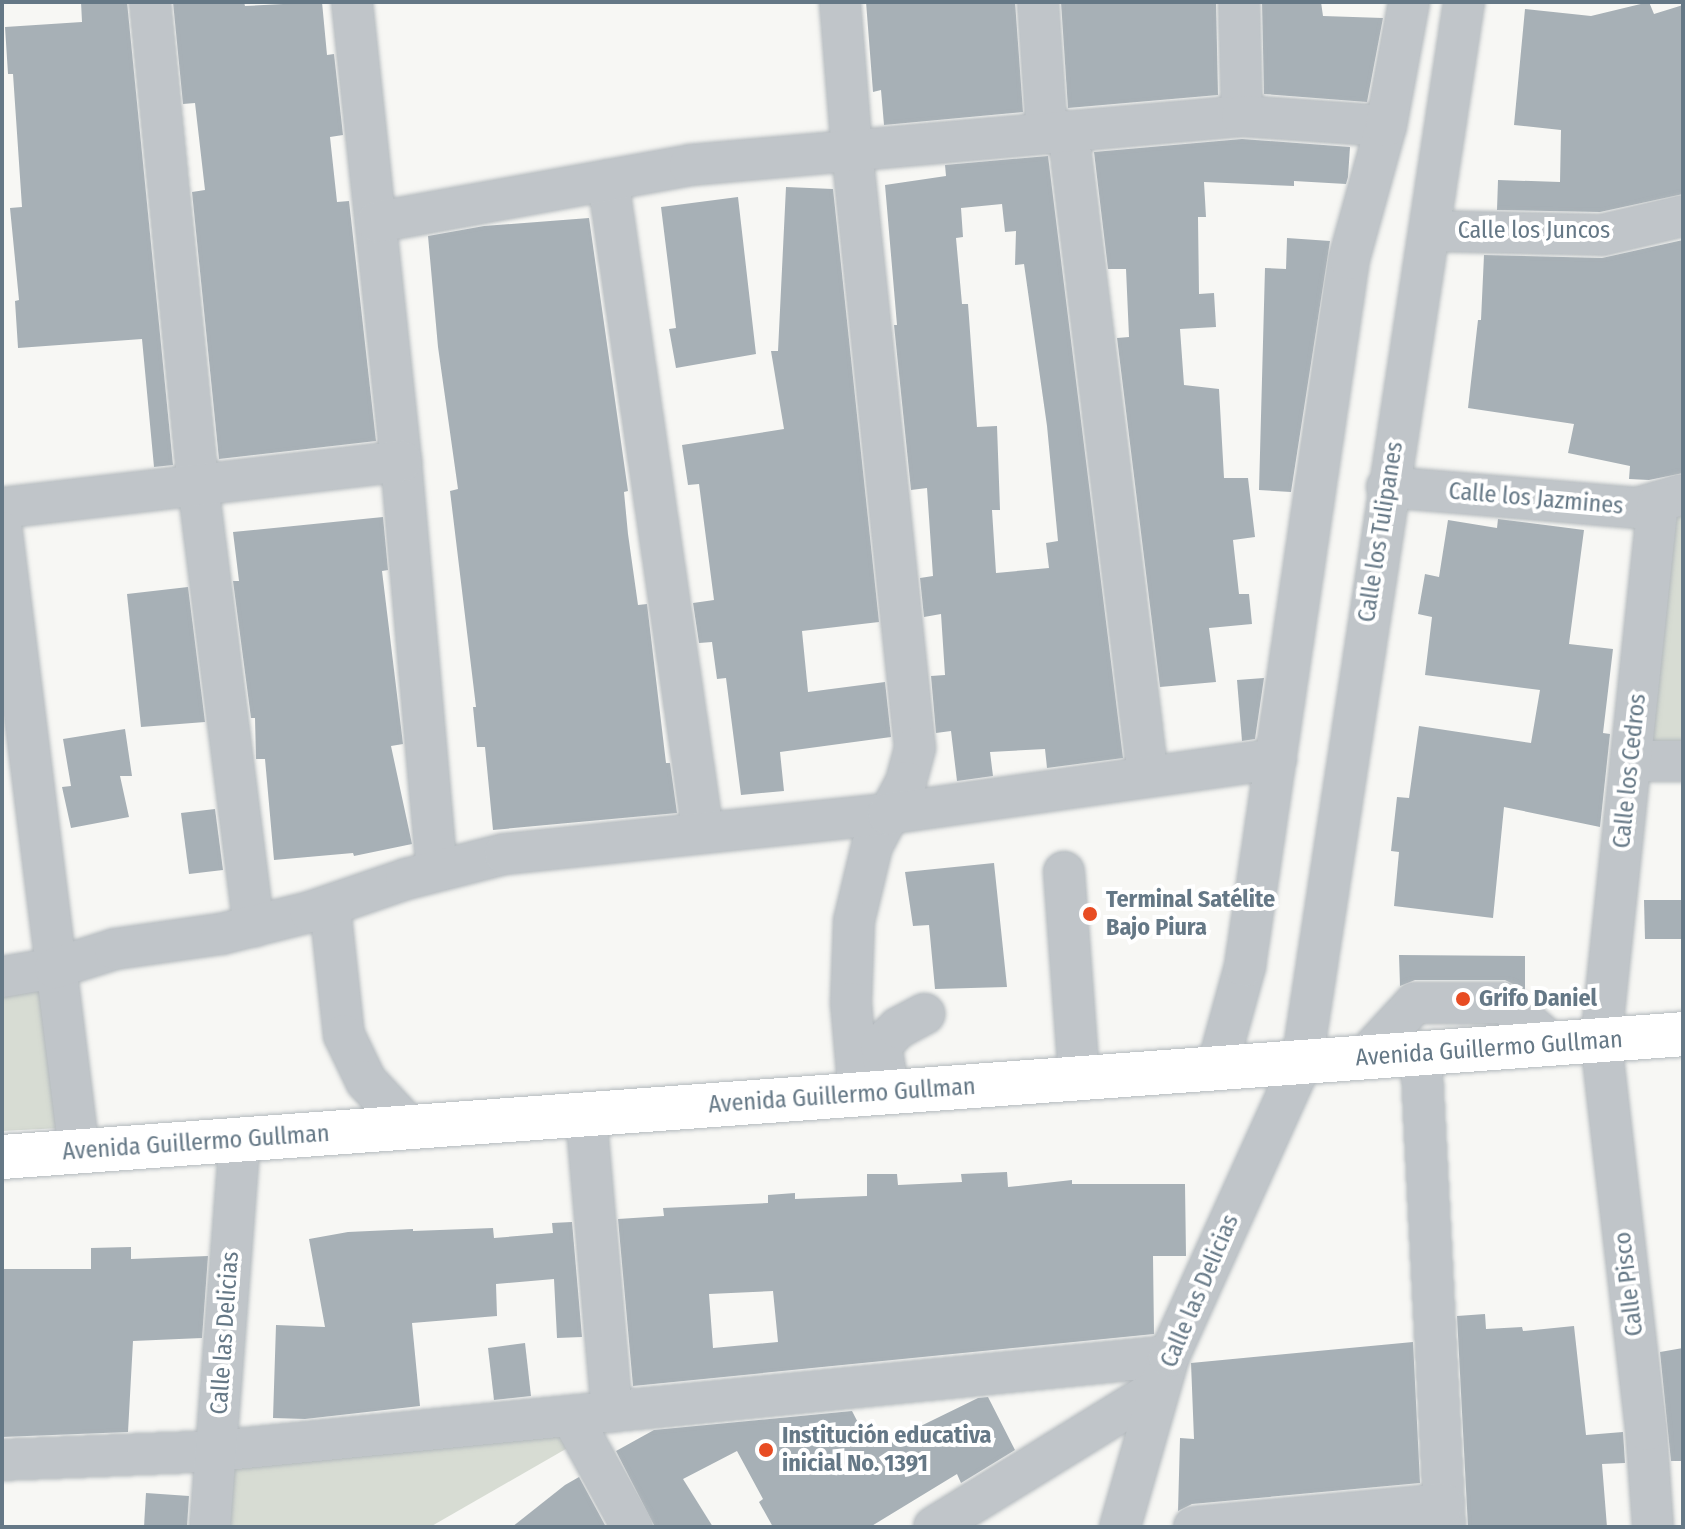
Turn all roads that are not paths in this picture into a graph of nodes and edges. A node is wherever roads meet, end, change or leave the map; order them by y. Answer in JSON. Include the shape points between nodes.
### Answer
{"nodes":[{"id":1,"x":150,"y":2,"type":"edge"},
{"id":2,"x":352,"y":2,"type":"edge"},
{"id":3,"x":840,"y":2,"type":"edge"},
{"id":4,"x":1038,"y":2,"type":"edge"},
{"id":5,"x":1239,"y":2,"type":"edge"},
{"id":6,"x":1409,"y":2,"type":"edge"},
{"id":7,"x":1464,"y":2,"type":"edge"},
{"id":8,"x":1242,"y":116,"type":"junction"},
{"id":9,"x":1386,"y":126,"type":"junction"},
{"id":10,"x":1058,"y":132,"type":"junction"},
{"id":11,"x":852,"y":151,"type":"junction"},
{"id":12,"x":608,"y":180,"type":"junction"},
{"id":13,"x":1683,"y":216,"type":"edge"},
{"id":14,"x":377,"y":222,"type":"junction"},
{"id":15,"x":1431,"y":231,"type":"junction"},
{"id":16,"x":401,"y":461,"type":"junction"},
{"id":17,"x":198,"y":485,"type":"junction"},
{"id":18,"x":1387,"y":487,"type":"junction"},
{"id":19,"x":1671,"y":498,"type":"edge"},
{"id":20,"x":2,"y":508,"type":"edge"},
{"id":21,"x":2,"y":532,"type":"edge"},
{"id":22,"x":12,"y":714,"type":"edge"},
{"id":23,"x":1276,"y":759,"type":"junction"},
{"id":24,"x":1631,"y":761,"type":"junction"},
{"id":25,"x":1683,"y":761,"type":"edge"},
{"id":26,"x":1148,"y":776,"type":"junction"},
{"id":27,"x":888,"y":814,"type":"junction"},
{"id":28,"x":703,"y":832,"type":"junction"},
{"id":29,"x":437,"y":870,"type":"junction"},
{"id":30,"x":1064,"y":872,"type":"dead end"},
{"id":31,"x":330,"y":907,"type":"junction"},
{"id":32,"x":254,"y":926,"type":"junction"},
{"id":33,"x":55,"y":968,"type":"junction"},
{"id":34,"x":2,"y":977,"type":"edge"},
{"id":35,"x":924,"y":1014,"type":"dead end"},
{"id":36,"x":1683,"y":1034,"type":"edge"},
{"id":37,"x":1601,"y":1040,"type":"junction"},
{"id":38,"x":1552,"y":1044,"type":"junction"},
{"id":39,"x":1421,"y":1053,"type":"junction"},
{"id":40,"x":1364,"y":1058,"type":"junction"},
{"id":41,"x":1302,"y":1062,"type":"junction"},
{"id":42,"x":1217,"y":1068,"type":"junction"},
{"id":43,"x":1079,"y":1078,"type":"junction"},
{"id":44,"x":874,"y":1093,"type":"junction"},
{"id":45,"x":586,"y":1115,"type":"junction"},
{"id":46,"x":410,"y":1128,"type":"junction"},
{"id":47,"x":240,"y":1139,"type":"junction"},
{"id":48,"x":79,"y":1151,"type":"junction"},
{"id":49,"x":2,"y":1157,"type":"edge"},
{"id":50,"x":1164,"y":1372,"type":"junction"},
{"id":51,"x":612,"y":1412,"type":"junction"},
{"id":52,"x":571,"y":1416,"type":"junction"},
{"id":53,"x":216,"y":1451,"type":"junction"},
{"id":54,"x":2,"y":1460,"type":"edge"},
{"id":55,"x":1444,"y":1516,"type":"edge"},
{"id":56,"x":210,"y":1527,"type":"edge"},
{"id":57,"x":632,"y":1527,"type":"edge"},
{"id":58,"x":934,"y":1527,"type":"edge"},
{"id":59,"x":1120,"y":1527,"type":"edge"},
{"id":60,"x":1194,"y":1527,"type":"edge"},
{"id":61,"x":1653,"y":1527,"type":"edge"}],
"edges":[{"from":1,"to":17,"type":"street"},
{"from":2,"to":14,"type":"street"},
{"from":3,"to":11,"type":"street"},
{"from":4,"to":10,"type":"street"},
{"from":5,"to":8,"type":"street"},
{"from":6,"to":9,"type":"street"},
{"from":7,"to":15,"type":"street","name":"Calle los Tulipanes"},
{"from":8,"to":9,"type":"street"},
{"from":8,"to":10,"type":"street"},
{"from":9,"to":23,"type":"street","via":[[1349,259]]},
{"from":10,"to":11,"type":"street"},
{"from":10,"to":26,"type":"street"},
{"from":11,"to":12,"type":"street","via":[[690,165]]},
{"from":11,"to":27,"type":"street","via":[[915,748],[906,782]]},
{"from":12,"to":14,"type":"street"},
{"from":12,"to":28,"type":"street"},
{"from":13,"to":15,"type":"street","name":"Calle los Juncos","via":[[1602,235]]},
{"from":14,"to":16,"type":"street"},
{"from":15,"to":18,"type":"street","name":"Calle los Tulipanes"},
{"from":16,"to":17,"type":"street"},
{"from":16,"to":29,"type":"street"},
{"from":17,"to":20,"type":"street"},
{"from":17,"to":32,"type":"street"},
{"from":18,"to":19,"type":"street","name":"Calle los Jazmines","via":[[1637,508]]},
{"from":18,"to":41,"type":"street","name":"Calle los Tulipanes"},
{"from":19,"to":24,"type":"street","name":"Calle los Cedros"},
{"from":21,"to":22,"type":"street"},
{"from":22,"to":33,"type":"street"},
{"from":23,"to":26,"type":"street"},
{"from":23,"to":42,"type":"street","via":[[1245,966]]},
{"from":24,"to":25,"type":"street"},
{"from":24,"to":37,"type":"street","name":"Calle los Cedros"},
{"from":26,"to":27,"type":"street"},
{"from":27,"to":28,"type":"street"},
{"from":27,"to":44,"type":"street","via":[[862,876],[853,934],[851,1003]]},
{"from":28,"to":29,"type":"street","via":[[505,854]]},
{"from":29,"to":31,"type":"street"},
{"from":30,"to":43,"type":"street"},
{"from":31,"to":32,"type":"street"},
{"from":31,"to":46,"type":"street","via":[[344,1035],[366,1081]]},
{"from":32,"to":33,"type":"street","via":[[115,949]]},
{"from":33,"to":34,"type":"street"},
{"from":33,"to":48,"type":"street"},
{"from":35,"to":44,"type":"street","via":[[881,1045]]},
{"from":36,"to":37,"type":"main road","name":"Avenida Guillermo Gullman"},
{"from":37,"to":38,"type":"main road","name":"Avenida Guillermo Gullman"},
{"from":37,"to":61,"type":"street","name":"Calle Pisco"},
{"from":38,"to":39,"type":"main road","name":"Avenida Guillermo Gullman"},
{"from":38,"to":40,"type":"street","via":[[1505,1003],[1415,1003]]},
{"from":39,"to":40,"type":"main road","name":"Avenida Guillermo Gullman"},
{"from":39,"to":55,"type":"street"},
{"from":40,"to":41,"type":"main road","name":"Avenida Guillermo Gullman"},
{"from":41,"to":42,"type":"main road","name":"Avenida Guillermo Gullman"},
{"from":41,"to":50,"type":"street","name":"Calle las Delicias"},
{"from":42,"to":43,"type":"main road","name":"Avenida Guillermo Gullman"},
{"from":43,"to":44,"type":"main road","name":"Avenida Guillermo Gullman"},
{"from":44,"to":45,"type":"main road","name":"Avenida Guillermo Gullman"},
{"from":45,"to":46,"type":"main road","name":"Avenida Guillermo Gullman"},
{"from":45,"to":51,"type":"street"},
{"from":46,"to":47,"type":"main road","name":"Avenida Guillermo Gullman"},
{"from":47,"to":48,"type":"main road","name":"Avenida Guillermo Gullman"},
{"from":47,"to":53,"type":"street","name":"Calle las Delicias"},
{"from":48,"to":49,"type":"main road","name":"Avenida Guillermo Gullman"},
{"from":50,"to":51,"type":"street"},
{"from":50,"to":58,"type":"street"},
{"from":50,"to":59,"type":"street","name":"Calle las Delicias"},
{"from":51,"to":52,"type":"street"},
{"from":52,"to":53,"type":"street"},
{"from":52,"to":57,"type":"street"},
{"from":53,"to":54,"type":"street"},
{"from":53,"to":56,"type":"street","name":"Calle las Delicias"},
{"from":55,"to":60,"type":"street"}]}
